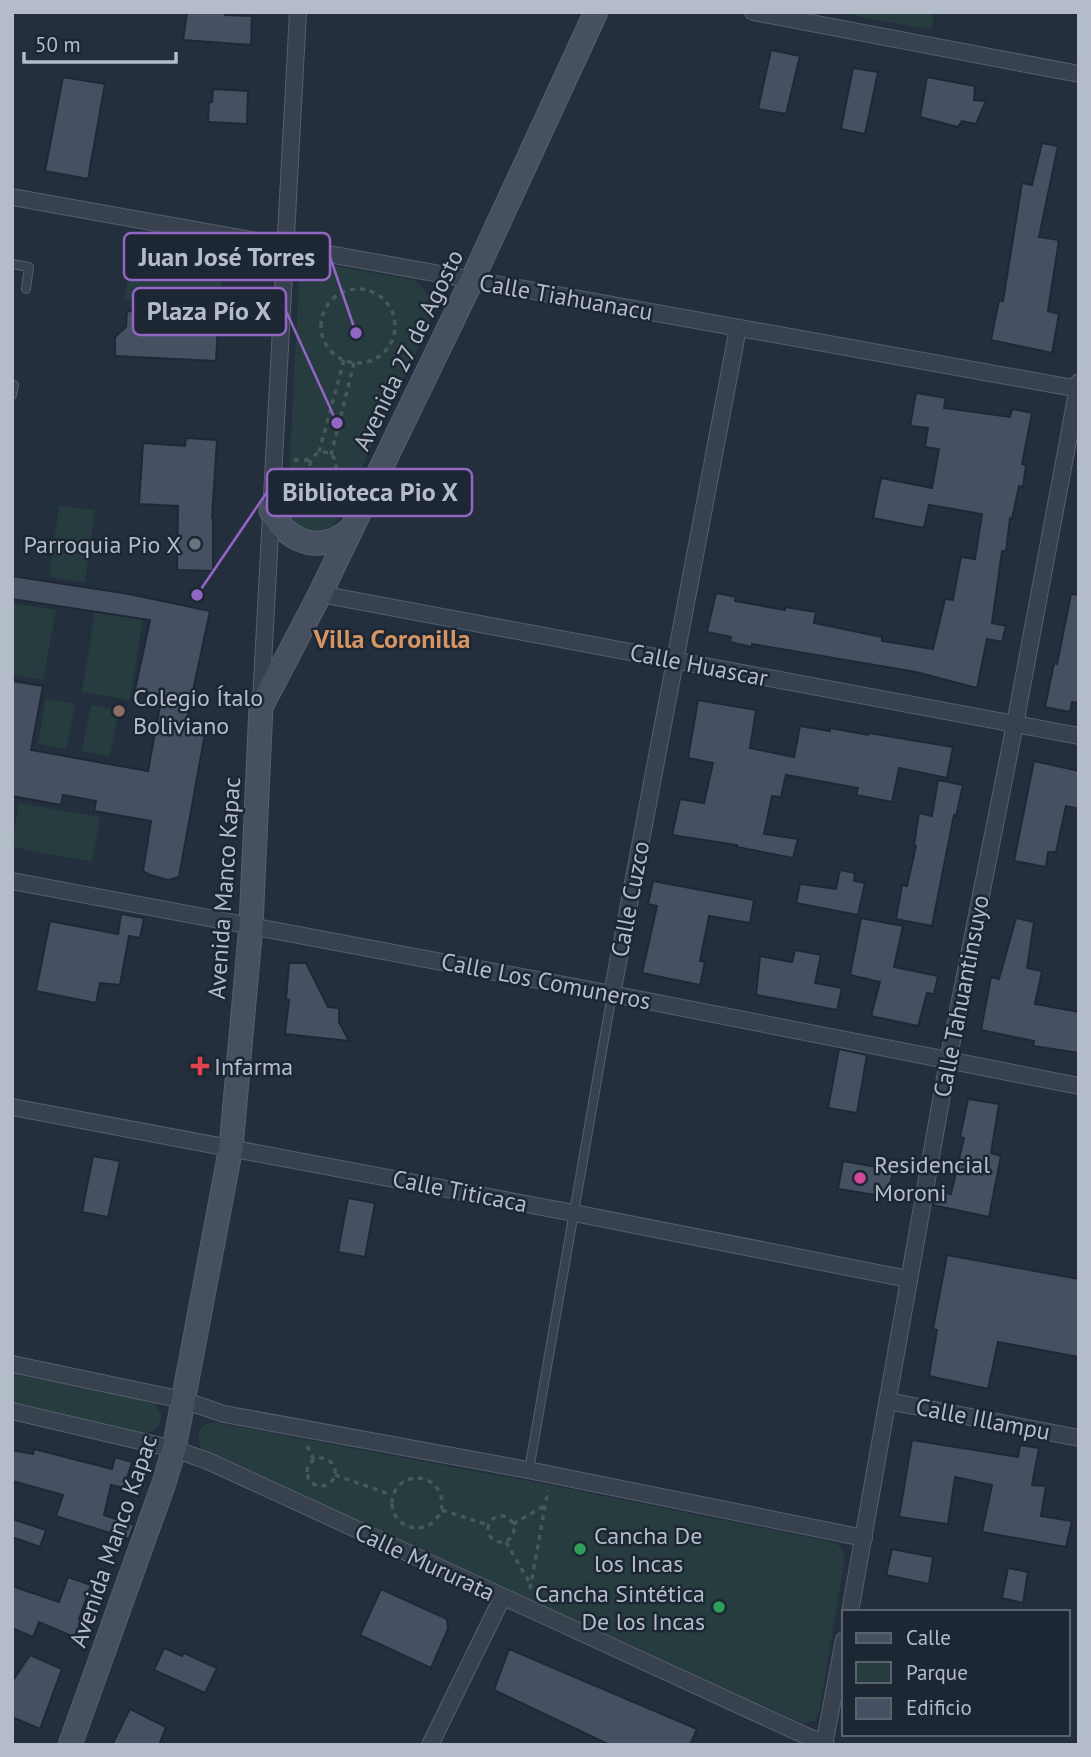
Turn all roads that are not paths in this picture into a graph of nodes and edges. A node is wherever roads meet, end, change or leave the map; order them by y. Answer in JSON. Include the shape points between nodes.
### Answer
{"nodes":[{"id":1,"x":298,"y":12,"type":"edge"},
{"id":2,"x":596,"y":12,"type":"edge"},
{"id":3,"x":753,"y":12,"type":"edge"},
{"id":4,"x":1079,"y":74,"type":"edge"},
{"id":5,"x":12,"y":197,"type":"edge"},
{"id":6,"x":286,"y":247,"type":"junction"},
{"id":7,"x":12,"y":264,"type":"edge"},
{"id":8,"x":472,"y":280,"type":"junction"},
{"id":9,"x":26,"y":289,"type":"dead end"},
{"id":10,"x":738,"y":328,"type":"junction"},
{"id":11,"x":14,"y":385,"type":"dead end"},
{"id":12,"x":1078,"y":387,"type":"edge"},
{"id":13,"x":12,"y":395,"type":"edge"},
{"id":14,"x":271,"y":511,"type":"junction"},
{"id":15,"x":352,"y":528,"type":"junction"},
{"id":16,"x":320,"y":594,"type":"junction"},
{"id":17,"x":675,"y":661,"type":"junction"},
{"id":18,"x":261,"y":707,"type":"junction"},
{"id":19,"x":1015,"y":724,"type":"junction"},
{"id":20,"x":1079,"y":736,"type":"edge"},
{"id":21,"x":12,"y":881,"type":"edge"},
{"id":22,"x":251,"y":925,"type":"junction"},
{"id":23,"x":612,"y":994,"type":"junction"},
{"id":24,"x":948,"y":1061,"type":"junction"},
{"id":25,"x":1079,"y":1086,"type":"edge"},
{"id":26,"x":12,"y":1107,"type":"edge"},
{"id":27,"x":231,"y":1147,"type":"junction"},
{"id":28,"x":574,"y":1213,"type":"junction"},
{"id":29,"x":908,"y":1279,"type":"junction"},
{"id":30,"x":12,"y":1364,"type":"edge"},
{"id":31,"x":183,"y":1400,"type":"junction"},
{"id":32,"x":888,"y":1401,"type":"junction"},
{"id":33,"x":12,"y":1411,"type":"edge"},
{"id":34,"x":1079,"y":1438,"type":"edge"},
{"id":35,"x":173,"y":1449,"type":"junction"},
{"id":36,"x":528,"y":1471,"type":"junction"},
{"id":37,"x":864,"y":1538,"type":"junction"},
{"id":38,"x":502,"y":1598,"type":"junction"},
{"id":39,"x":850,"y":1610,"type":"edge"},
{"id":40,"x":842,"y":1651,"type":"edge"},
{"id":41,"x":70,"y":1745,"type":"edge"},
{"id":42,"x":430,"y":1745,"type":"edge"},
{"id":43,"x":825,"y":1745,"type":"edge"}],
"edges":[{"from":1,"to":6,"type":"street","name":"Avenida Manco Kapac"},
{"from":2,"to":8,"type":"street","name":"Avenida 27 de Agosto"},
{"from":3,"to":4,"type":"street"},
{"from":5,"to":6,"type":"street","name":"Calle Tiahuanacu"},
{"from":6,"to":8,"type":"street","name":"Calle Tiahuanacu"},
{"from":6,"to":14,"type":"street","name":"Avenida Manco Kapac"},
{"from":7,"to":9,"type":"lane","via":[[30,267]]},
{"from":8,"to":10,"type":"street","name":"Calle Tiahuanacu"},
{"from":8,"to":15,"type":"street","name":"Avenida 27 de Agosto"},
{"from":10,"to":12,"type":"street","name":"Calle Tiahuanacu"},
{"from":10,"to":17,"type":"street","name":"Calle Cuzco"},
{"from":11,"to":13,"type":"lane"},
{"from":12,"to":19,"type":"street","name":"Calle Tahuantinsuyo"},
{"from":14,"to":15,"type":"street","via":[[279,526],[306,542],[340,539]]},
{"from":14,"to":18,"type":"street","name":"Avenida Manco Kapac"},
{"from":15,"to":16,"type":"street","name":"Avenida 27 de Agosto"},
{"from":16,"to":17,"type":"street","name":"Calle Huascar"},
{"from":16,"to":18,"type":"street","name":"Avenida 27 de Agosto"},
{"from":17,"to":19,"type":"street","name":"Calle Huascar"},
{"from":17,"to":23,"type":"street","name":"Calle Cuzco"},
{"from":18,"to":22,"type":"street","name":"Avenida Manco Kapac"},
{"from":19,"to":20,"type":"street","name":"Calle Huascar"},
{"from":19,"to":24,"type":"street","name":"Calle Tahuantinsuyo"},
{"from":21,"to":22,"type":"street","name":"Calle Los Comuneros"},
{"from":22,"to":23,"type":"street","name":"Calle Los Comuneros"},
{"from":22,"to":27,"type":"street","name":"Avenida Manco Kapac"},
{"from":23,"to":24,"type":"street","name":"Calle Los Comuneros"},
{"from":23,"to":28,"type":"lane","name":"Calle Cuzco"},
{"from":24,"to":25,"type":"street","name":"Calle Los Comuneros"},
{"from":24,"to":29,"type":"street","name":"Calle Tahuantinsuyo"},
{"from":26,"to":27,"type":"street","name":"Calle Titicaca"},
{"from":27,"to":28,"type":"street","name":"Calle Titicaca"},
{"from":27,"to":31,"type":"street","name":"Avenida Manco Kapac"},
{"from":28,"to":29,"type":"street","name":"Calle Titicaca"},
{"from":28,"to":36,"type":"lane","name":"Calle Cuzco"},
{"from":29,"to":32,"type":"street","name":"Calle Tahuantinsuyo"},
{"from":30,"to":31,"type":"street"},
{"from":31,"to":35,"type":"street","name":"Avenida Manco Kapac"},
{"from":31,"to":36,"type":"street","via":[[224,1414]]},
{"from":32,"to":34,"type":"street","name":"Calle Illampu"},
{"from":32,"to":37,"type":"street","name":"Calle Tahuantinsuyo"},
{"from":33,"to":35,"type":"street","name":"Calle Mururata"},
{"from":35,"to":38,"type":"street","name":"Calle Mururata","via":[[208,1461]]},
{"from":35,"to":41,"type":"street","name":"Avenida Manco Kapac"},
{"from":36,"to":37,"type":"street"},
{"from":37,"to":39,"type":"street","name":"Calle Tahuantinsuyo"},
{"from":38,"to":42,"type":"street"},
{"from":38,"to":43,"type":"street","name":"Calle Mururata"},
{"from":40,"to":43,"type":"street"}]}
